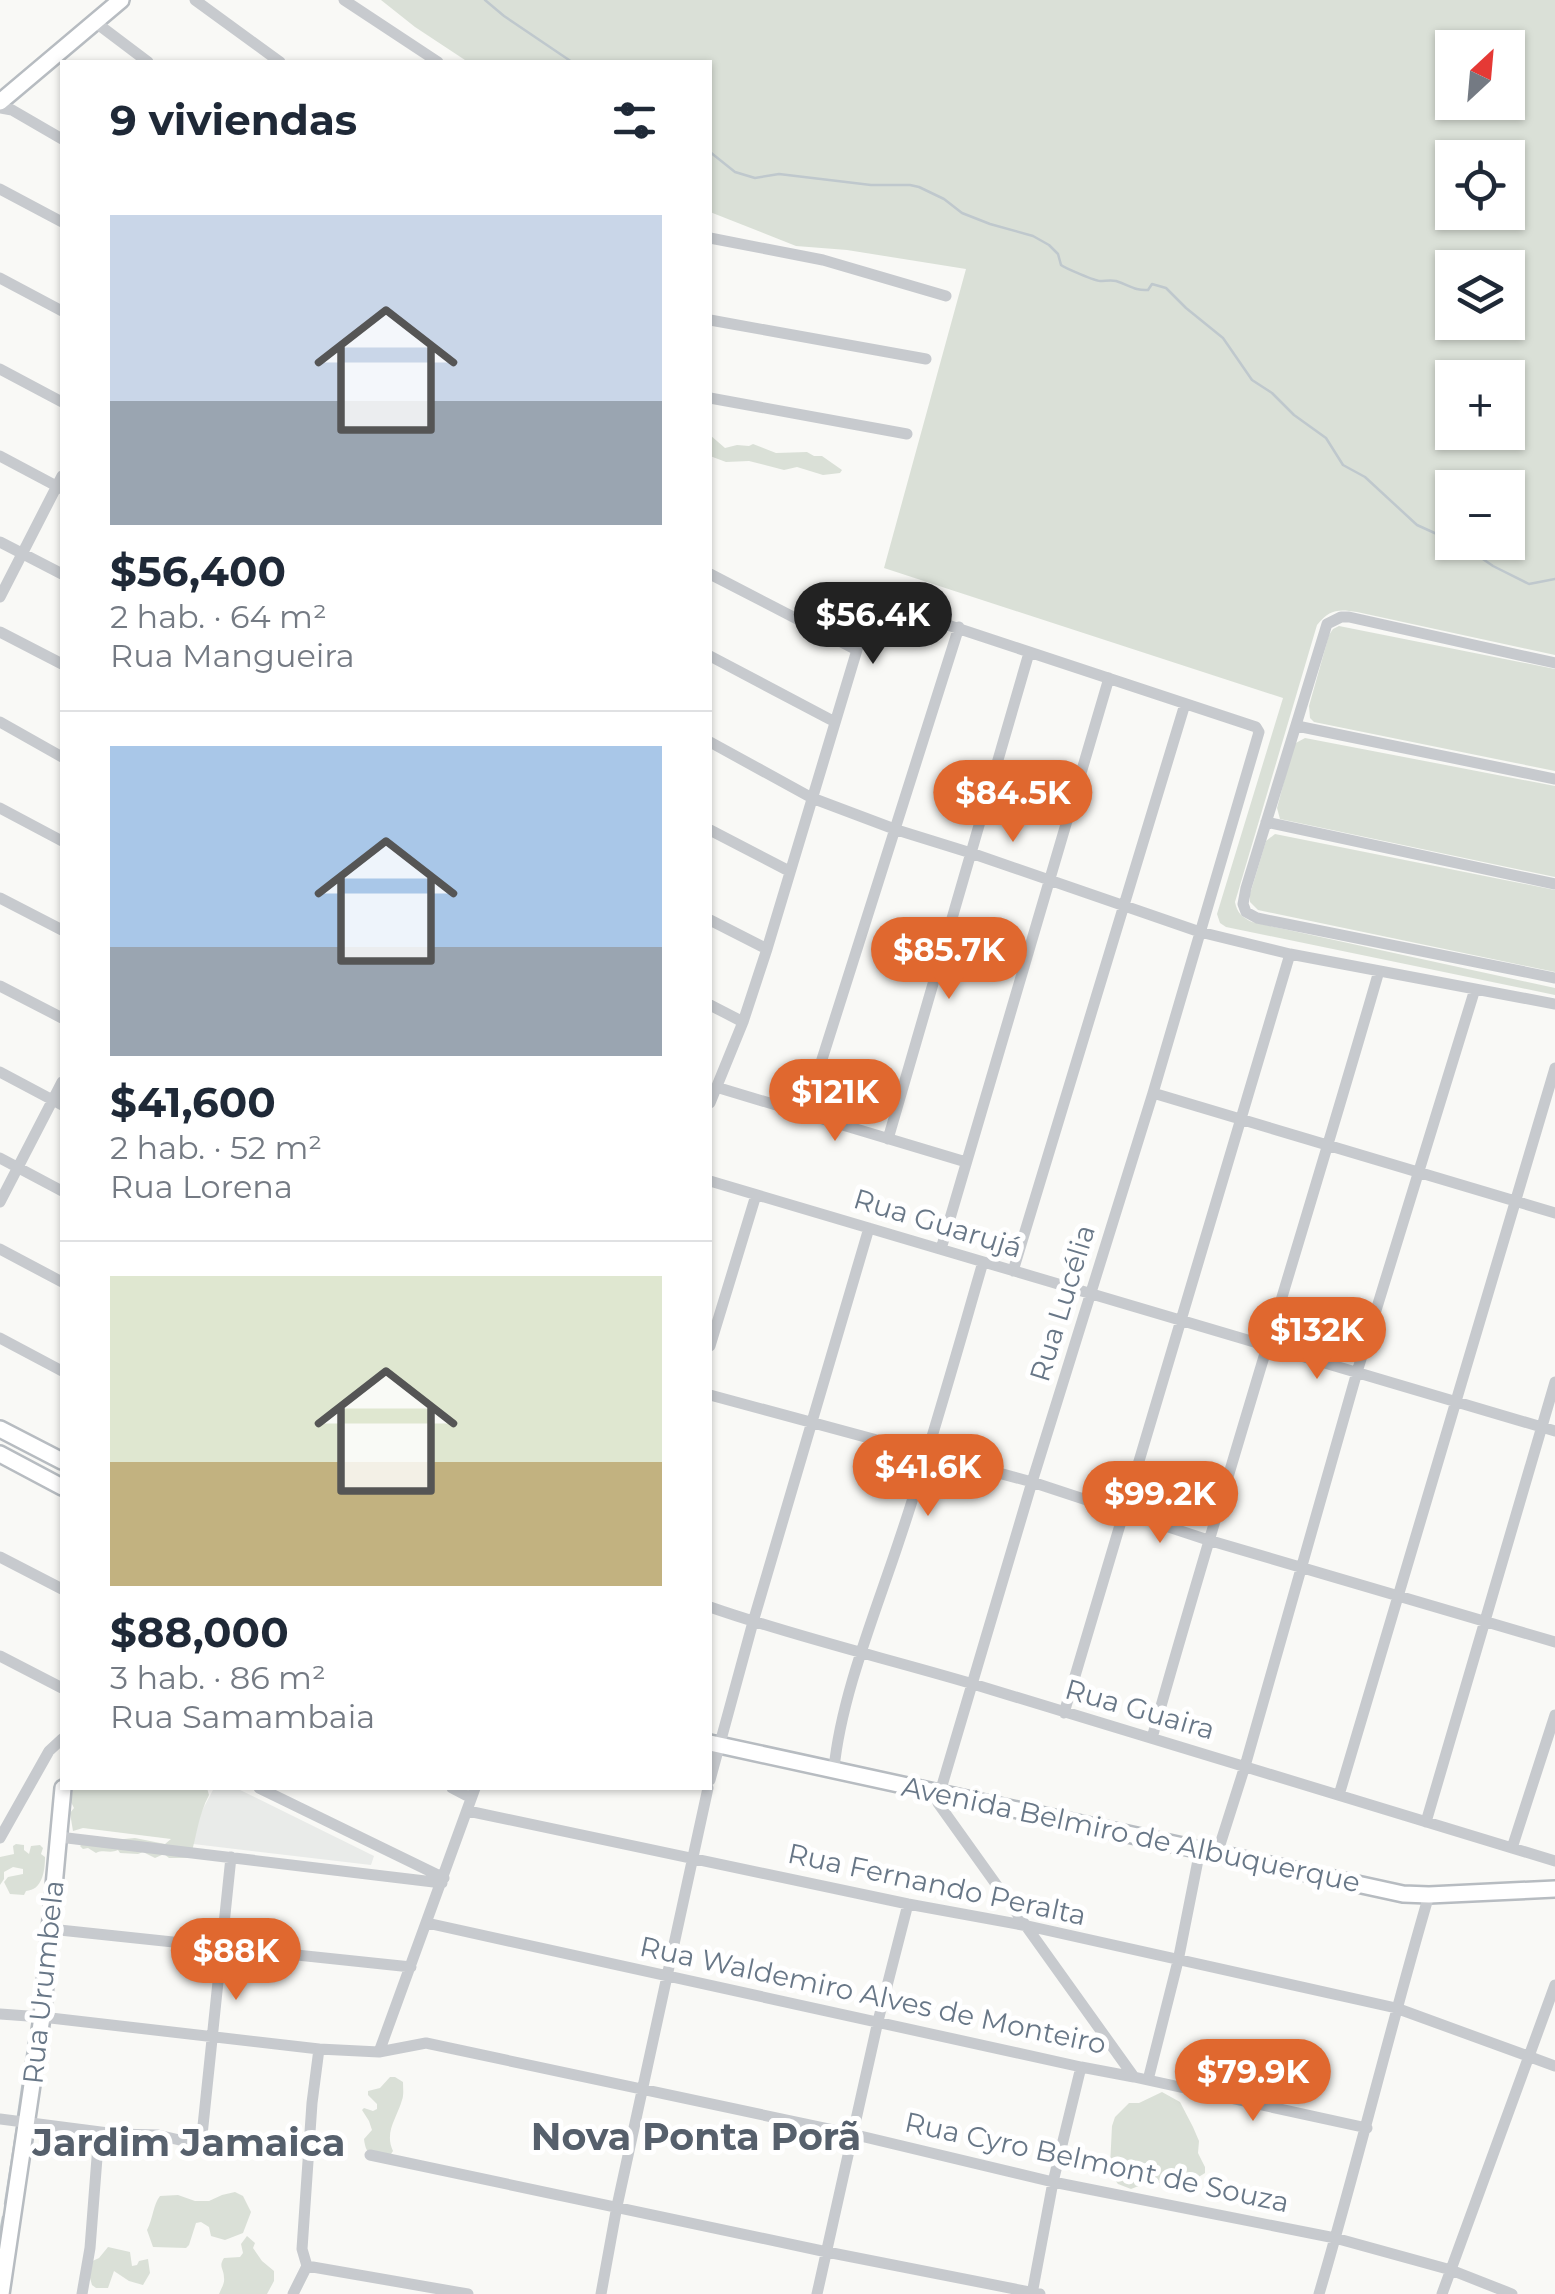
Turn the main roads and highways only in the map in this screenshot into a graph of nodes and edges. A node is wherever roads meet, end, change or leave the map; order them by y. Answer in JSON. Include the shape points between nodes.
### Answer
{"nodes":[{"id":1,"x":121,"y":0,"type":"edge"},
{"id":2,"x":0,"y":105,"type":"edge"},
{"id":3,"x":0,"y":1429,"type":"edge"},
{"id":4,"x":0,"y":1454,"type":"edge"},
{"id":5,"x":60,"y":1460,"type":"edge"},
{"id":6,"x":60,"y":1486,"type":"edge"},
{"id":7,"x":714,"y":1744,"type":"edge"},
{"id":8,"x":63,"y":1790,"type":"edge"},
{"id":9,"x":1555,"y":1889,"type":"edge"},
{"id":10,"x":8,"y":2208,"type":"edge"},
{"id":11,"x":2,"y":2294,"type":"edge"}],
"edges":[{"from":1,"to":2,"type":"main road"},
{"from":3,"to":5,"type":"main road"},
{"from":4,"to":6,"type":"main road"},
{"from":7,"to":9,"type":"main road","name":"Avenida Belmiro de Albuquerque","via":[[1403,1894]]},
{"from":8,"to":10,"type":"main road","name":"Rua Urumbela","via":[[42,2016]]},
{"from":10,"to":11,"type":"main road","name":"Rua Urumbela"}]}
